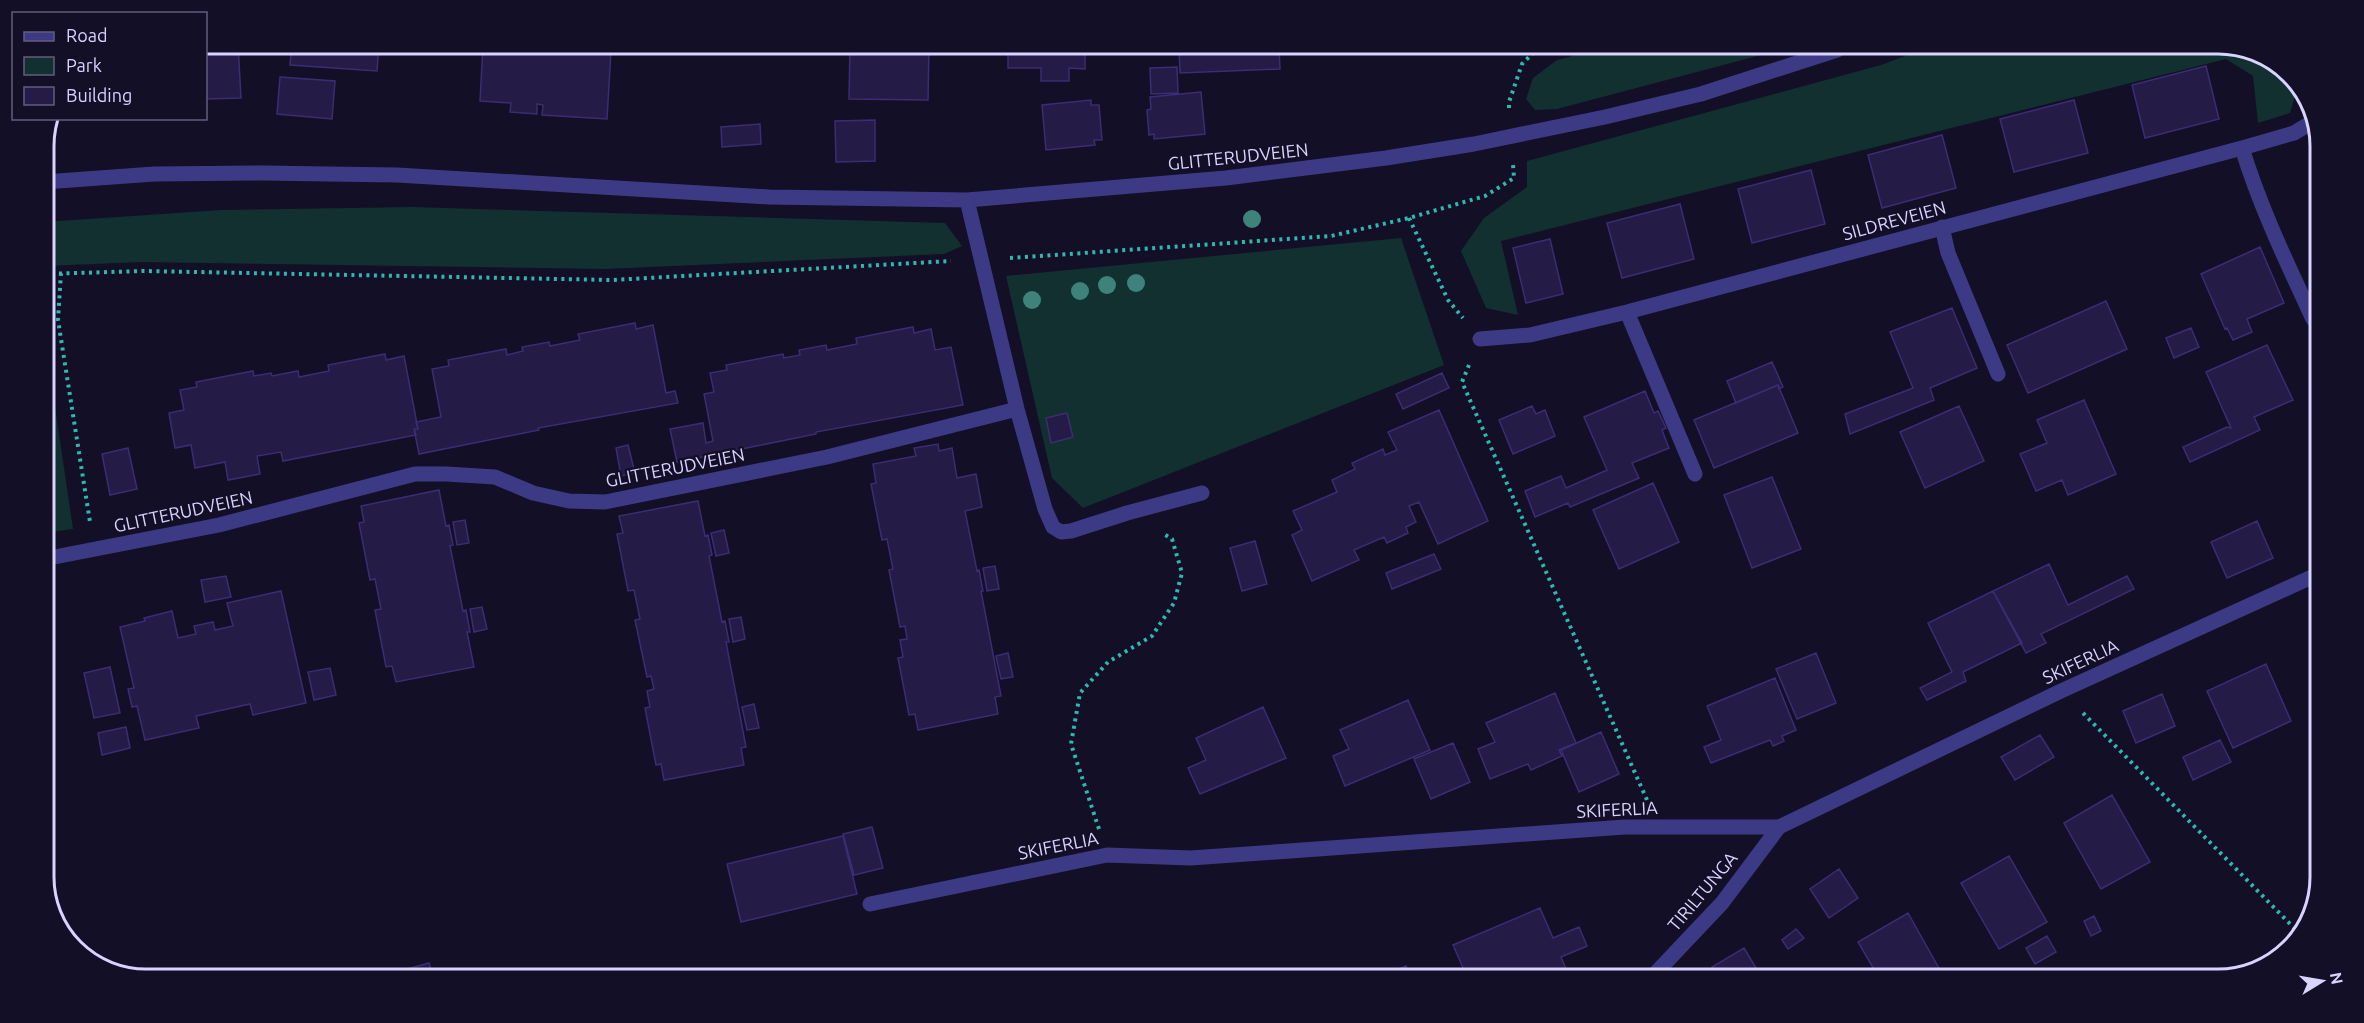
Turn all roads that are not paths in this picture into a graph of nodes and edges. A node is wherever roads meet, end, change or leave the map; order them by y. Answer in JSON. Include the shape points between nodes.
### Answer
{"nodes":[{"id":1,"x":1825,"y":54,"type":"edge"},
{"id":2,"x":2307,"y":125,"type":"edge"},
{"id":3,"x":2242,"y":148,"type":"junction"},
{"id":4,"x":54,"y":181,"type":"edge"},
{"id":5,"x":967,"y":200,"type":"junction"},
{"id":6,"x":1941,"y":228,"type":"junction"},
{"id":7,"x":1627,"y":312,"type":"junction"},
{"id":8,"x":2310,"y":312,"type":"edge"},
{"id":9,"x":1480,"y":339,"type":"road end"},
{"id":10,"x":1998,"y":374,"type":"dead end"},
{"id":11,"x":1017,"y":409,"type":"junction"},
{"id":12,"x":1695,"y":474,"type":"dead end"},
{"id":13,"x":1202,"y":493,"type":"dead end"},
{"id":14,"x":54,"y":557,"type":"edge"},
{"id":15,"x":2310,"y":578,"type":"edge"},
{"id":16,"x":1779,"y":827,"type":"junction"},
{"id":17,"x":870,"y":904,"type":"dead end"},
{"id":18,"x":1660,"y":969,"type":"edge"}],
"edges":[{"from":1,"to":5,"type":"street","name":"GLITTERUDVEIEN","via":[[1701,94],[1605,117],[1386,159],[1226,178]]},
{"from":2,"to":3,"type":"street","name":"SILDREVEIEN","via":[[2294,133]]},
{"from":3,"to":6,"type":"street","name":"SILDREVEIEN"},
{"from":3,"to":8,"type":"street","via":[[2249,174]]},
{"from":4,"to":5,"type":"street","name":"GLITTERUDVEIEN","via":[[154,174],[386,175],[769,197]]},
{"from":5,"to":11,"type":"street"},
{"from":6,"to":7,"type":"street","name":"SILDREVEIEN"},
{"from":6,"to":10,"type":"street"},
{"from":7,"to":9,"type":"street","name":"SILDREVEIEN","via":[[1530,335]]},
{"from":7,"to":12,"type":"street"},
{"from":11,"to":13,"type":"street","via":[[1045,509],[1053,527],[1061,532]]},
{"from":11,"to":14,"type":"street","name":"GLITTERUDVEIEN","via":[[827,457],[605,502],[542,495],[495,477],[415,474],[219,525]]},
{"from":15,"to":16,"type":"street","name":"SKIFERLIA","via":[[2061,691]]},
{"from":16,"to":17,"type":"street","name":"SKIFERLIA","via":[[1659,826],[1191,858],[1107,855]]},
{"from":16,"to":18,"type":"street","name":"TIRILTUNGA","via":[[1722,903]]}]}
